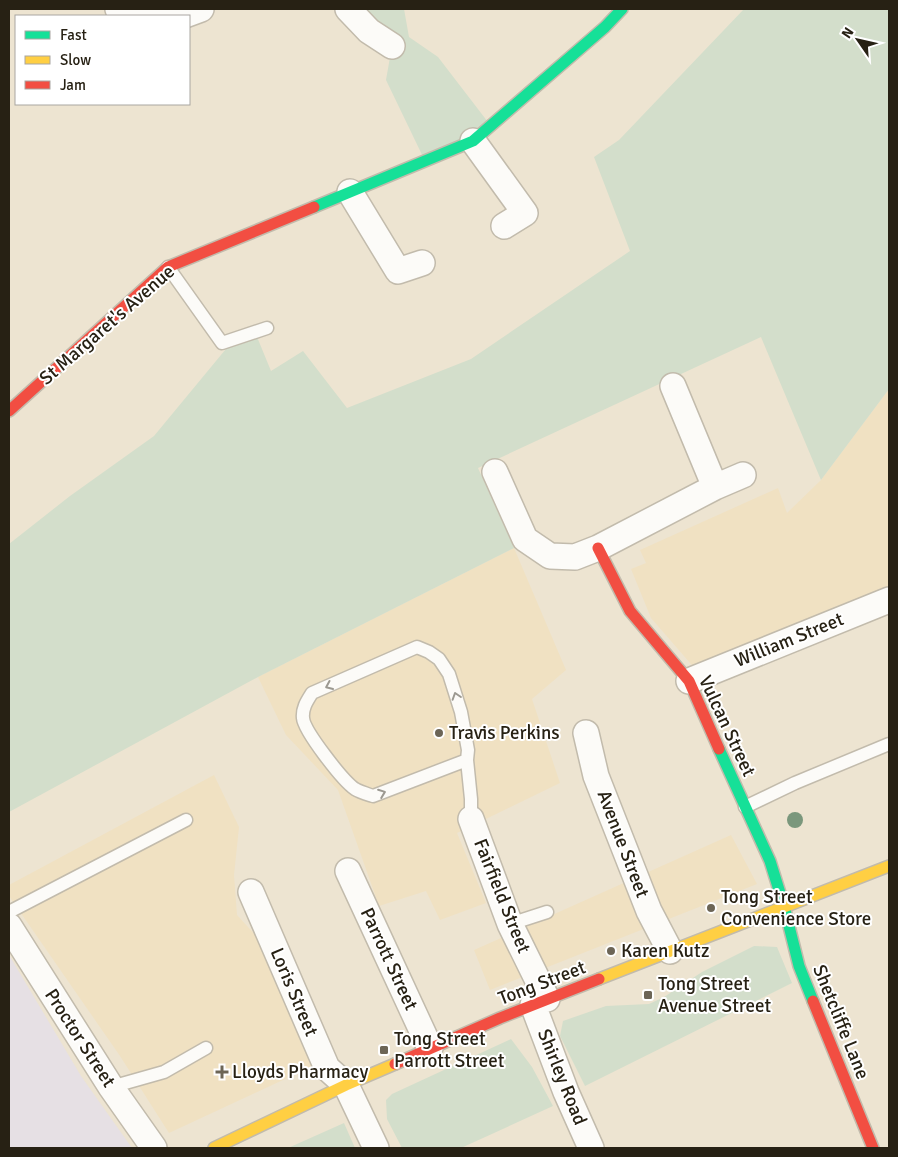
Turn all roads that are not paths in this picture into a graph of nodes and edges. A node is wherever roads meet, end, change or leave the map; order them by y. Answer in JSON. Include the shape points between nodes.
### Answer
{"nodes":[{"id":1,"x":201,"y":9,"type":"edge"},
{"id":2,"x":348,"y":9,"type":"edge"},
{"id":3,"x":622,"y":9,"type":"edge"},
{"id":4,"x":185,"y":15,"type":"edge"},
{"id":5,"x":392,"y":46,"type":"dead end"},
{"id":6,"x":473,"y":141,"type":"junction"},
{"id":7,"x":350,"y":192,"type":"junction"},
{"id":8,"x":504,"y":226,"type":"dead end"},
{"id":9,"x":422,"y":263,"type":"dead end"},
{"id":10,"x":168,"y":267,"type":"junction"},
{"id":11,"x":267,"y":328,"type":"dead end"},
{"id":12,"x":673,"y":386,"type":"dead end"},
{"id":13,"x":9,"y":411,"type":"edge"},
{"id":14,"x":495,"y":472,"type":"dead end"},
{"id":15,"x":742,"y":475,"type":"dead end"},
{"id":16,"x":715,"y":487,"type":"junction"},
{"id":17,"x":598,"y":548,"type":"junction"},
{"id":18,"x":889,"y":600,"type":"edge"},
{"id":19,"x":690,"y":681,"type":"junction"},
{"id":20,"x":586,"y":733,"type":"dead end"},
{"id":21,"x":889,"y":744,"type":"edge"},
{"id":22,"x":467,"y":760,"type":"junction"},
{"id":23,"x":745,"y":808,"type":"junction"},
{"id":24,"x":471,"y":819,"type":"joint"},
{"id":25,"x":186,"y":820,"type":"dead end"},
{"id":26,"x":889,"y":866,"type":"edge"},
{"id":27,"x":348,"y":871,"type":"dead end"},
{"id":28,"x":251,"y":892,"type":"dead end"},
{"id":29,"x":784,"y":906,"type":"junction"},
{"id":30,"x":9,"y":912,"type":"edge"},
{"id":31,"x":547,"y":912,"type":"dead end"},
{"id":32,"x":510,"y":924,"type":"junction"},
{"id":33,"x":9,"y":926,"type":"edge"},
{"id":34,"x":670,"y":951,"type":"junction"},
{"id":35,"x":540,"y":1002,"type":"junction"},
{"id":36,"x":206,"y":1048,"type":"dead end"},
{"id":37,"x":430,"y":1048,"type":"junction"},
{"id":38,"x":346,"y":1085,"type":"junction"},
{"id":39,"x":111,"y":1087,"type":"junction"},
{"id":40,"x":154,"y":1148,"type":"edge"},
{"id":41,"x":214,"y":1148,"type":"edge"},
{"id":42,"x":376,"y":1148,"type":"edge"},
{"id":43,"x":591,"y":1148,"type":"edge"},
{"id":44,"x":873,"y":1148,"type":"edge"}],
"edges":[{"from":1,"to":4,"type":"street"},
{"from":2,"to":5,"type":"street","via":[[369,31]]},
{"from":3,"to":6,"type":"main road","name":"St Margaret's Avenue","via":[[605,28]]},
{"from":6,"to":7,"type":"main road","name":"St Margaret's Avenue"},
{"from":6,"to":8,"type":"street","via":[[525,213]]},
{"from":7,"to":9,"type":"street","via":[[398,271]]},
{"from":7,"to":10,"type":"main road","name":"St Margaret's Avenue"},
{"from":10,"to":11,"type":"lane","via":[[222,342]]},
{"from":10,"to":13,"type":"main road","name":"St Margaret's Avenue"},
{"from":12,"to":16,"type":"street"},
{"from":14,"to":17,"type":"street","via":[[525,538],[550,556],[575,557]]},
{"from":15,"to":16,"type":"street"},
{"from":16,"to":17,"type":"street"},
{"from":17,"to":19,"type":"main road","name":"Vulcan Street","via":[[630,611]]},
{"from":18,"to":19,"type":"street","name":"William Street"},
{"from":19,"to":23,"type":"main road","name":"Vulcan Street"},
{"from":20,"to":34,"type":"street","name":"Avenue Street","via":[[600,785],[649,911]]},
{"from":21,"to":23,"type":"lane"},
{"from":22,"to":22,"type":"lane","one_way":true,"via":[[461,712],[449,674],[439,658],[417,647],[312,693],[304,705],[303,718],[309,732],[331,763],[355,789],[373,796]]},
{"from":22,"to":24,"type":"lane"},
{"from":23,"to":29,"type":"main road","name":"Vulcan Street","via":[[770,861]]},
{"from":24,"to":32,"type":"street","name":"Fairfield Street"},
{"from":25,"to":30,"type":"lane"},
{"from":26,"to":29,"type":"main road","name":"Tong Street"},
{"from":27,"to":37,"type":"street","name":"Parrott Street"},
{"from":28,"to":38,"type":"street","name":"Loris Street","via":[[327,1068]]},
{"from":29,"to":34,"type":"main road","name":"Tong Street"},
{"from":29,"to":44,"type":"main road","name":"Shetcliffe Lane","via":[[799,966]]},
{"from":31,"to":32,"type":"lane"},
{"from":32,"to":35,"type":"street","name":"Fairfield Street"},
{"from":33,"to":39,"type":"street","name":"Proctor Street"},
{"from":34,"to":35,"type":"main road","name":"Tong Street"},
{"from":35,"to":37,"type":"main road","name":"Tong Street"},
{"from":35,"to":43,"type":"street","name":"Shirley Road","via":[[566,1092]]},
{"from":36,"to":39,"type":"lane","via":[[164,1072]]},
{"from":37,"to":38,"type":"main road","name":"Tong Street"},
{"from":38,"to":41,"type":"main road","name":"Tong Street"},
{"from":38,"to":42,"type":"street"},
{"from":39,"to":40,"type":"street","name":"Proctor Street"}]}
